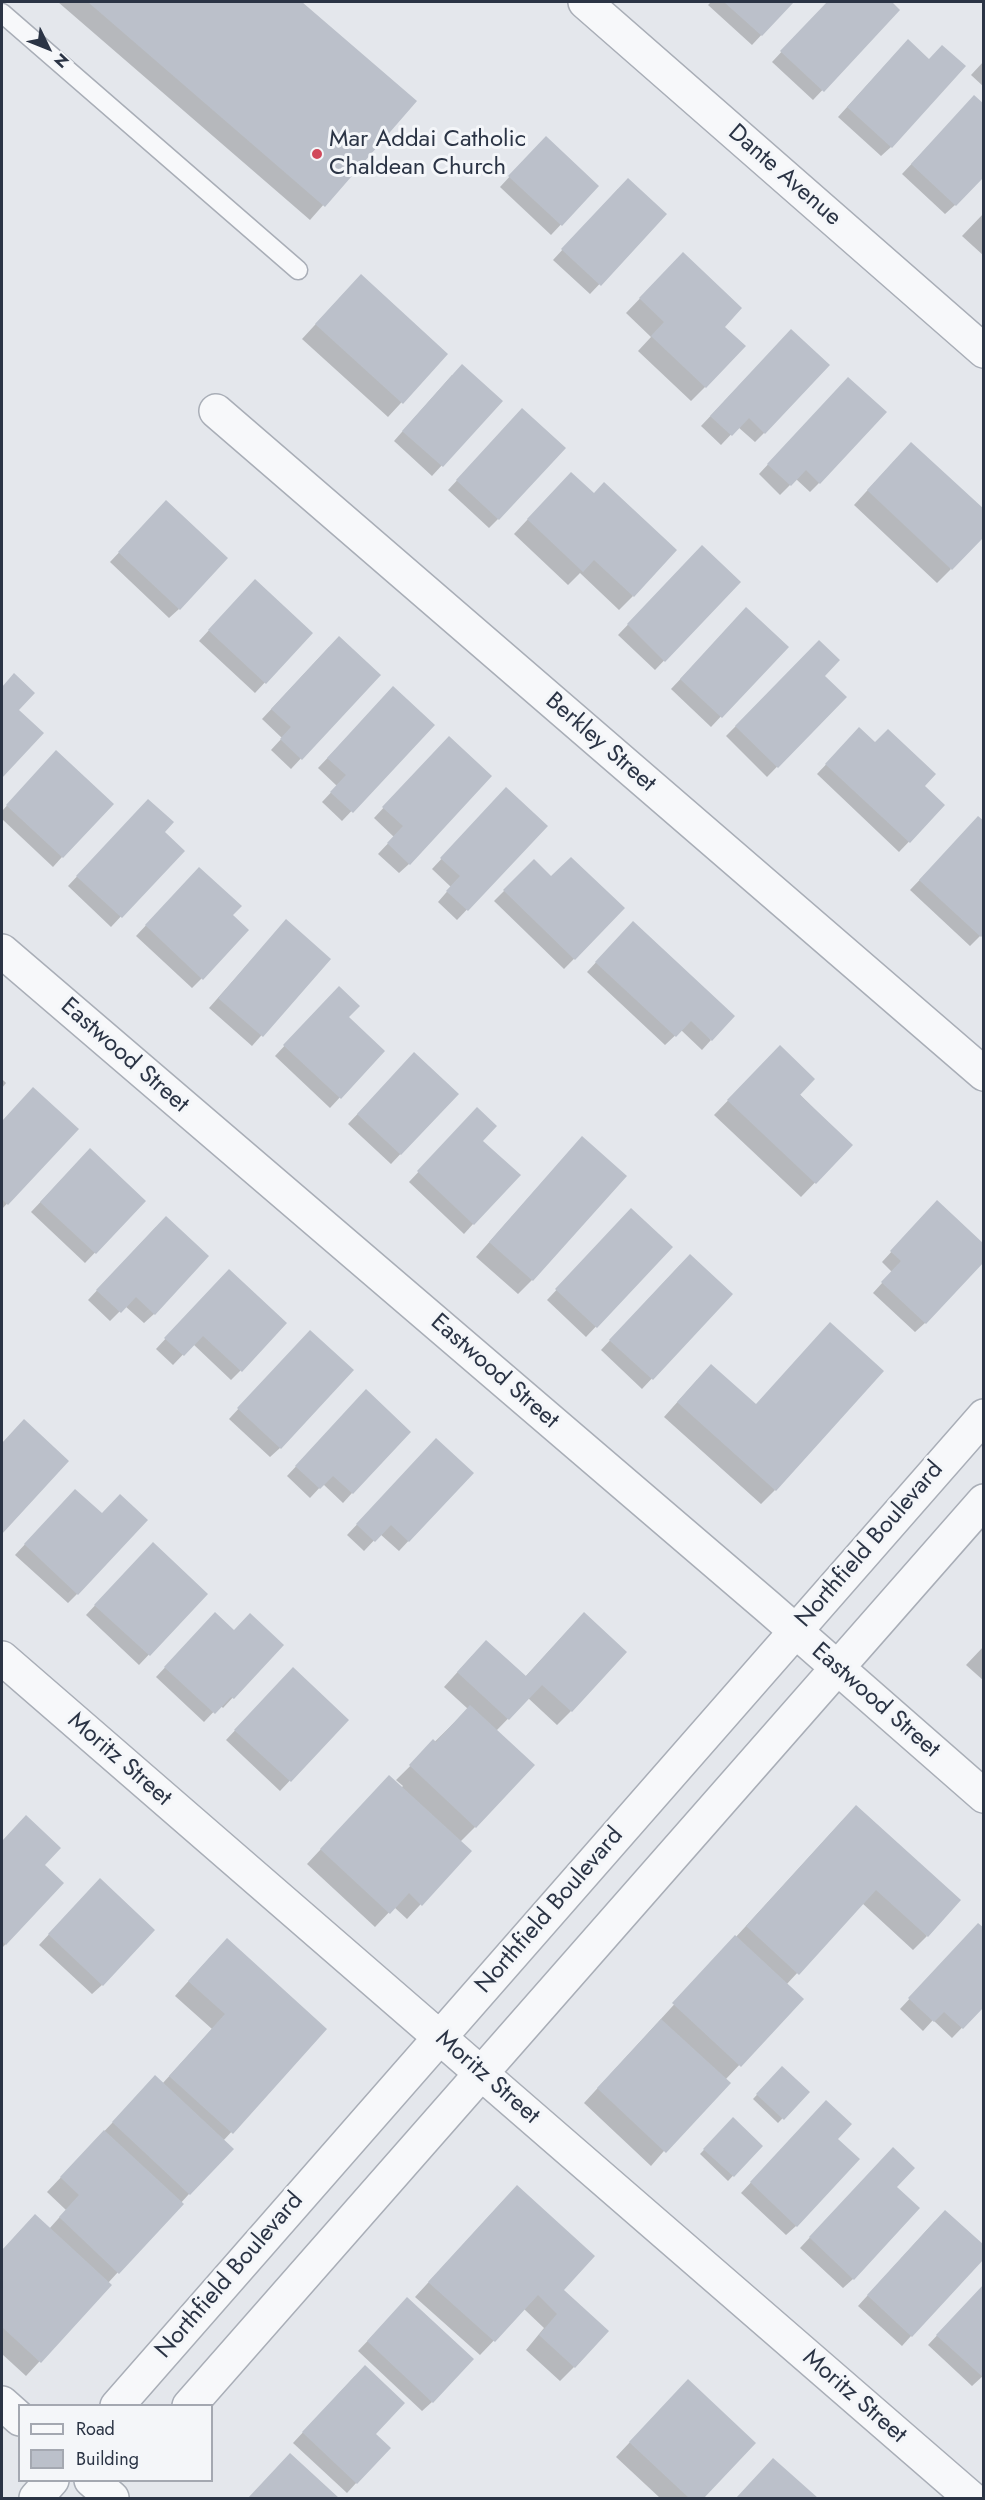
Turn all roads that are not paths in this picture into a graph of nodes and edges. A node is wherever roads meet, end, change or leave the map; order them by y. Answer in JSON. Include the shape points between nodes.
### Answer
{"nodes":[{"id":1,"x":585,"y":2,"type":"edge"},
{"id":2,"x":2,"y":13,"type":"edge"},
{"id":3,"x":298,"y":270,"type":"dead end"},
{"id":4,"x":984,"y":351,"type":"edge"},
{"id":5,"x":216,"y":411,"type":"dead end"},
{"id":6,"x":2,"y":951,"type":"edge"},
{"id":7,"x":984,"y":1074,"type":"edge"},
{"id":8,"x":984,"y":1416,"type":"edge"},
{"id":9,"x":984,"y":1500,"type":"edge"},
{"id":10,"x":795,"y":1630,"type":"junction"},
{"id":11,"x":2,"y":1658,"type":"edge"},
{"id":12,"x":837,"y":1667,"type":"junction"},
{"id":13,"x":984,"y":1796,"type":"edge"},
{"id":14,"x":440,"y":2038,"type":"junction"},
{"id":15,"x":481,"y":2073,"type":"junction"},
{"id":16,"x":2,"y":2403,"type":"edge"},
{"id":17,"x":119,"y":2404,"type":"edge"},
{"id":18,"x":191,"y":2404,"type":"edge"},
{"id":19,"x":18,"y":2417,"type":"edge"},
{"id":20,"x":51,"y":2482,"type":"edge"},
{"id":21,"x":36,"y":2499,"type":"edge"},
{"id":22,"x":972,"y":2499,"type":"edge"}],
"edges":[{"from":1,"to":4,"type":"street","name":"Dante Avenue"},
{"from":2,"to":3,"type":"lane"},
{"from":5,"to":7,"type":"street","name":"Berkley Street"},
{"from":6,"to":10,"type":"street","name":"Eastwood Street"},
{"from":8,"to":10,"type":"street","name":"Northfield Boulevard"},
{"from":9,"to":12,"type":"street"},
{"from":10,"to":12,"type":"street","name":"Eastwood Street"},
{"from":10,"to":14,"type":"street","name":"Northfield Boulevard"},
{"from":11,"to":14,"type":"street","name":"Moritz Street"},
{"from":12,"to":13,"type":"street","name":"Eastwood Street"},
{"from":12,"to":15,"type":"street"},
{"from":14,"to":15,"type":"street","name":"Moritz Street"},
{"from":14,"to":17,"type":"street","name":"Northfield Boulevard"},
{"from":15,"to":18,"type":"street"},
{"from":15,"to":22,"type":"street","name":"Moritz Street"},
{"from":16,"to":19,"type":"street"},
{"from":20,"to":21,"type":"street"}]}
